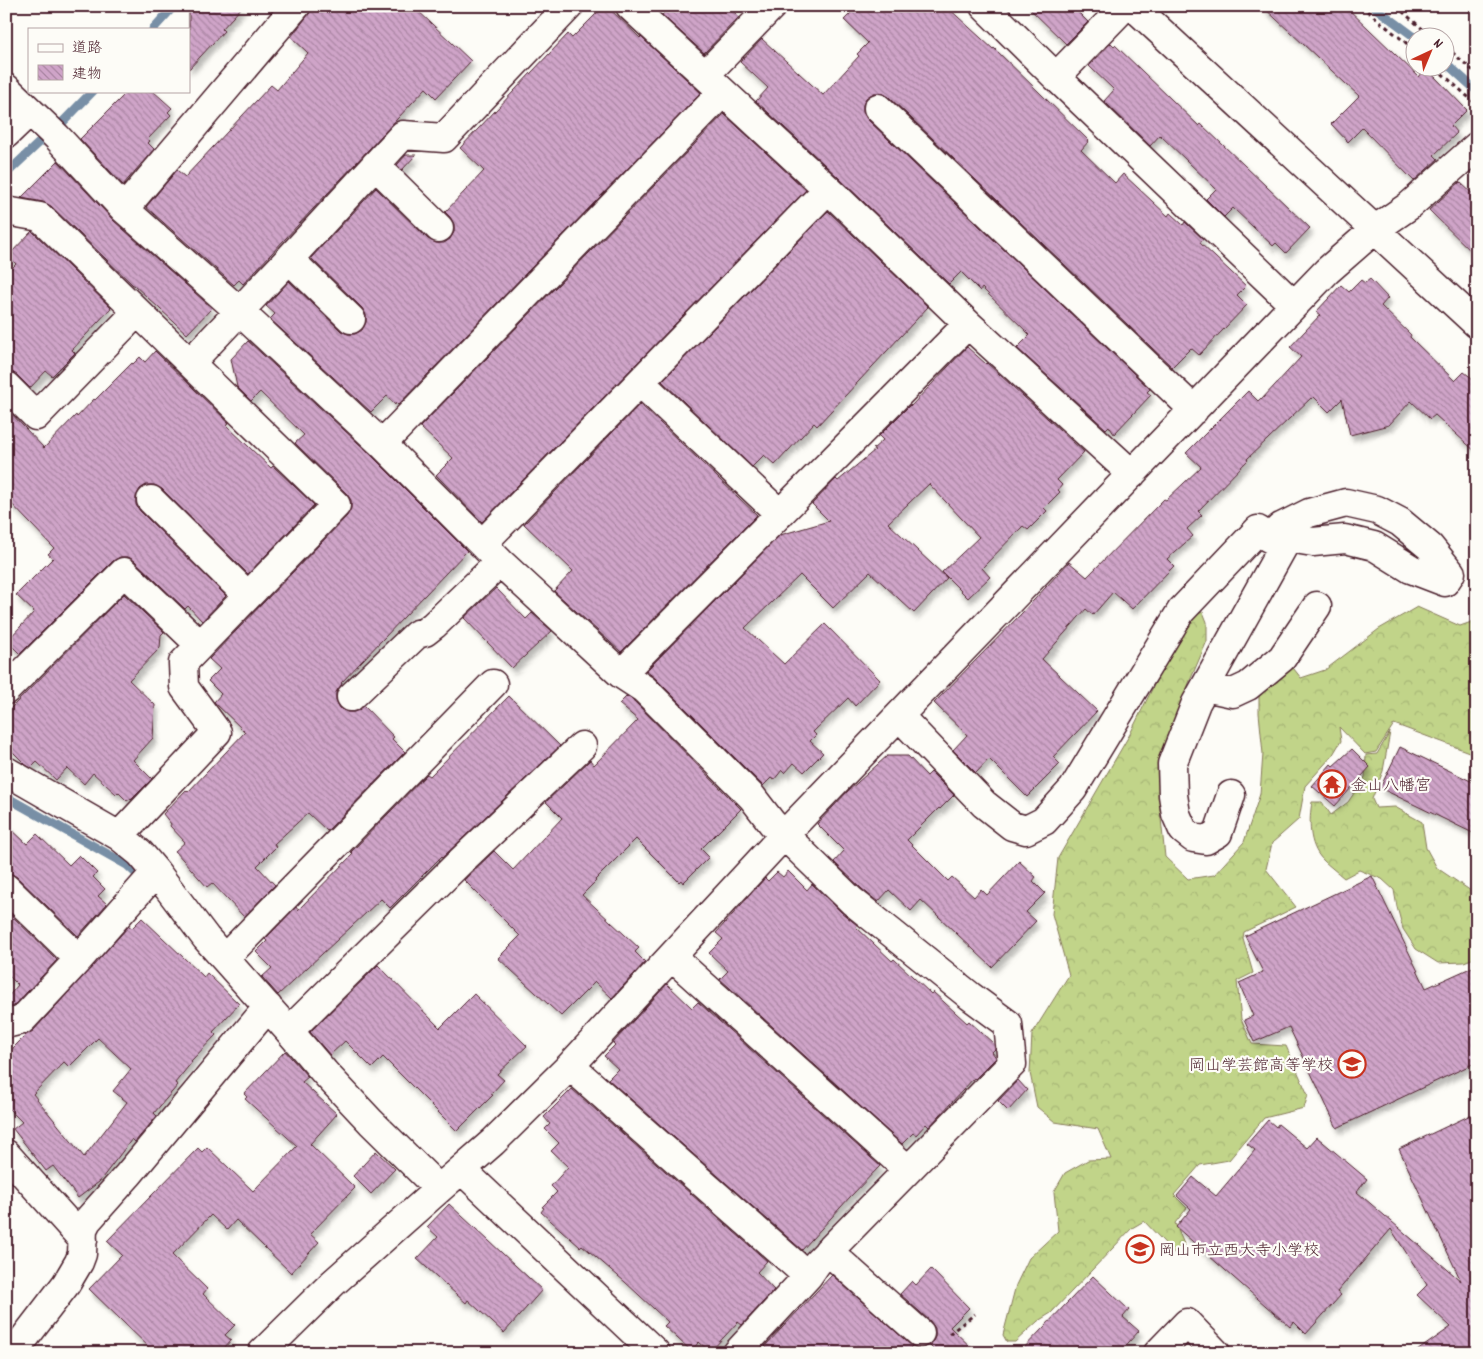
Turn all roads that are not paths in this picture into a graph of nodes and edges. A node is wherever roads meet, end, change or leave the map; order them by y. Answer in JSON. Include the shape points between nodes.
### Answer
{"nodes":[{"id":1,"x":296,"y":6,"type":"edge"},
{"id":2,"x":569,"y":6,"type":"edge"},
{"id":3,"x":630,"y":6,"type":"edge"},
{"id":4,"x":772,"y":6,"type":"edge"},
{"id":5,"x":984,"y":6,"type":"edge"},
{"id":6,"x":1125,"y":6,"type":"edge"},
{"id":7,"x":1133,"y":6,"type":"edge"},
{"id":8,"x":1056,"y":77,"type":"junction"},
{"id":9,"x":714,"y":84,"type":"junction"},
{"id":10,"x":6,"y":88,"type":"edge"},
{"id":11,"x":878,"y":108,"type":"dead end"},
{"id":12,"x":45,"y":125,"type":"junction"},
{"id":13,"x":6,"y":134,"type":"edge"},
{"id":14,"x":1477,"y":146,"type":"edge"},
{"id":15,"x":375,"y":166,"type":"junction"},
{"id":16,"x":828,"y":189,"type":"junction"},
{"id":17,"x":124,"y":209,"type":"junction"},
{"id":18,"x":6,"y":212,"type":"edge"},
{"id":19,"x":439,"y":228,"type":"dead end"},
{"id":20,"x":1374,"y":230,"type":"junction"},
{"id":21,"x":289,"y":259,"type":"junction"},
{"id":22,"x":1294,"y":305,"type":"junction"},
{"id":23,"x":239,"y":311,"type":"junction"},
{"id":24,"x":137,"y":312,"type":"junction"},
{"id":25,"x":351,"y":319,"type":"dead end"},
{"id":26,"x":968,"y":324,"type":"junction"},
{"id":27,"x":1477,"y":324,"type":"edge"},
{"id":28,"x":190,"y":363,"type":"junction"},
{"id":29,"x":640,"y":382,"type":"junction"},
{"id":30,"x":6,"y":386,"type":"edge"},
{"id":31,"x":1194,"y":410,"type":"junction"},
{"id":32,"x":382,"y":444,"type":"junction"},
{"id":33,"x":1132,"y":474,"type":"junction"},
{"id":34,"x":151,"y":500,"type":"dead end"},
{"id":35,"x":780,"y":514,"type":"junction"},
{"id":36,"x":1275,"y":532,"type":"junction"},
{"id":37,"x":491,"y":553,"type":"junction"},
{"id":38,"x":248,"y":596,"type":"junction"},
{"id":39,"x":1317,"y":606,"type":"dead end"},
{"id":40,"x":200,"y":646,"type":"junction"},
{"id":41,"x":621,"y":674,"type":"junction"},
{"id":42,"x":493,"y":684,"type":"dead end"},
{"id":43,"x":1205,"y":687,"type":"junction"},
{"id":44,"x":6,"y":690,"type":"edge"},
{"id":45,"x":351,"y":697,"type":"dead end"},
{"id":46,"x":899,"y":716,"type":"junction"},
{"id":47,"x":582,"y":746,"type":"dead end"},
{"id":48,"x":6,"y":771,"type":"edge"},
{"id":49,"x":1232,"y":795,"type":"dead end"},
{"id":50,"x":784,"y":835,"type":"junction"},
{"id":51,"x":120,"y":836,"type":"junction"},
{"id":52,"x":150,"y":880,"type":"junction"},
{"id":53,"x":6,"y":888,"type":"edge"},
{"id":54,"x":672,"y":957,"type":"junction"},
{"id":55,"x":225,"y":958,"type":"junction"},
{"id":56,"x":79,"y":959,"type":"junction"},
{"id":57,"x":268,"y":1007,"type":"junction"},
{"id":58,"x":6,"y":1024,"type":"edge"},
{"id":59,"x":289,"y":1031,"type":"junction"},
{"id":60,"x":570,"y":1066,"type":"junction"},
{"id":61,"x":6,"y":1154,"type":"edge"},
{"id":62,"x":462,"y":1170,"type":"junction"},
{"id":63,"x":908,"y":1170,"type":"junction"},
{"id":64,"x":439,"y":1188,"type":"junction"},
{"id":65,"x":83,"y":1240,"type":"junction"},
{"id":66,"x":828,"y":1251,"type":"junction"},
{"id":67,"x":808,"y":1276,"type":"junction"},
{"id":68,"x":920,"y":1333,"type":"dead end"},
{"id":69,"x":13,"y":1353,"type":"edge"},
{"id":70,"x":262,"y":1353,"type":"edge"},
{"id":71,"x":656,"y":1353,"type":"edge"},
{"id":72,"x":738,"y":1353,"type":"edge"},
{"id":73,"x":1158,"y":1353,"type":"edge"},
{"id":74,"x":1216,"y":1353,"type":"edge"}],
"edges":[{"from":1,"to":17,"type":"street"},
{"from":2,"to":15,"type":"street","via":[[444,138],[403,136]]},
{"from":3,"to":9,"type":"street"},
{"from":4,"to":9,"type":"street"},
{"from":5,"to":8,"type":"street"},
{"from":6,"to":8,"type":"street"},
{"from":7,"to":20,"type":"street"},
{"from":8,"to":22,"type":"street"},
{"from":9,"to":16,"type":"street"},
{"from":9,"to":32,"type":"street"},
{"from":10,"to":12,"type":"street"},
{"from":11,"to":31,"type":"street"},
{"from":12,"to":13,"type":"street"},
{"from":12,"to":17,"type":"street"},
{"from":14,"to":20,"type":"street","via":[[1410,206]]},
{"from":15,"to":19,"type":"street"},
{"from":15,"to":21,"type":"street"},
{"from":16,"to":26,"type":"street"},
{"from":16,"to":29,"type":"street"},
{"from":17,"to":23,"type":"street"},
{"from":18,"to":24,"type":"street","via":[[40,217]]},
{"from":20,"to":22,"type":"street"},
{"from":20,"to":27,"type":"street"},
{"from":21,"to":23,"type":"street"},
{"from":21,"to":25,"type":"street"},
{"from":22,"to":31,"type":"street"},
{"from":23,"to":28,"type":"street"},
{"from":23,"to":32,"type":"street"},
{"from":24,"to":28,"type":"street"},
{"from":24,"to":30,"type":"street","via":[[36,416]]},
{"from":26,"to":33,"type":"street"},
{"from":26,"to":35,"type":"street"},
{"from":28,"to":38,"type":"street","via":[[336,505]]},
{"from":29,"to":35,"type":"street"},
{"from":29,"to":37,"type":"street"},
{"from":31,"to":33,"type":"street"},
{"from":32,"to":37,"type":"street"},
{"from":33,"to":46,"type":"street"},
{"from":34,"to":38,"type":"street"},
{"from":35,"to":41,"type":"street"},
{"from":36,"to":36,"type":"street","via":[[1309,513],[1346,503],[1377,510],[1400,522],[1430,547],[1451,573],[1445,582],[1411,569],[1374,546],[1345,539],[1313,542]]},
{"from":36,"to":43,"type":"street","via":[[1283,547]]},
{"from":36,"to":46,"type":"street","via":[[1258,530],[1181,611],[1073,789],[1044,821],[1026,830],[1012,826],[984,804]]},
{"from":37,"to":41,"type":"street"},
{"from":37,"to":45,"type":"street","via":[[434,625],[417,634]]},
{"from":38,"to":40,"type":"street"},
{"from":39,"to":43,"type":"street","via":[[1282,658],[1248,686],[1233,693]]},
{"from":40,"to":44,"type":"street","via":[[124,572]]},
{"from":40,"to":51,"type":"street","via":[[183,663],[184,687],[217,732]]},
{"from":41,"to":50,"type":"street","via":[[644,689],[752,797]]},
{"from":42,"to":55,"type":"street"},
{"from":43,"to":49,"type":"street","via":[[1172,764],[1176,814],[1183,830],[1193,838],[1206,840],[1218,833]]},
{"from":46,"to":50,"type":"street"},
{"from":47,"to":59,"type":"street"},
{"from":48,"to":51,"type":"street"},
{"from":50,"to":54,"type":"street"},
{"from":50,"to":63,"type":"street","via":[[852,901],[1008,1024],[1012,1064]]},
{"from":51,"to":52,"type":"street","via":[[140,853]]},
{"from":52,"to":55,"type":"street"},
{"from":52,"to":56,"type":"street"},
{"from":53,"to":56,"type":"street"},
{"from":54,"to":60,"type":"street"},
{"from":54,"to":63,"type":"street"},
{"from":55,"to":57,"type":"street"},
{"from":56,"to":58,"type":"street","via":[[22,1020]]},
{"from":57,"to":59,"type":"street"},
{"from":57,"to":65,"type":"street","via":[[87,1221]]},
{"from":59,"to":64,"type":"street","via":[[371,1122]]},
{"from":60,"to":62,"type":"street"},
{"from":60,"to":67,"type":"street"},
{"from":61,"to":65,"type":"street"},
{"from":62,"to":64,"type":"street"},
{"from":62,"to":71,"type":"street"},
{"from":63,"to":66,"type":"street"},
{"from":64,"to":70,"type":"street","via":[[333,1283]]},
{"from":65,"to":69,"type":"street","via":[[79,1262],[66,1284]]},
{"from":66,"to":67,"type":"street"},
{"from":66,"to":68,"type":"street"},
{"from":67,"to":72,"type":"street"},
{"from":73,"to":74,"type":"street","via":[[1187,1323]]}]}
